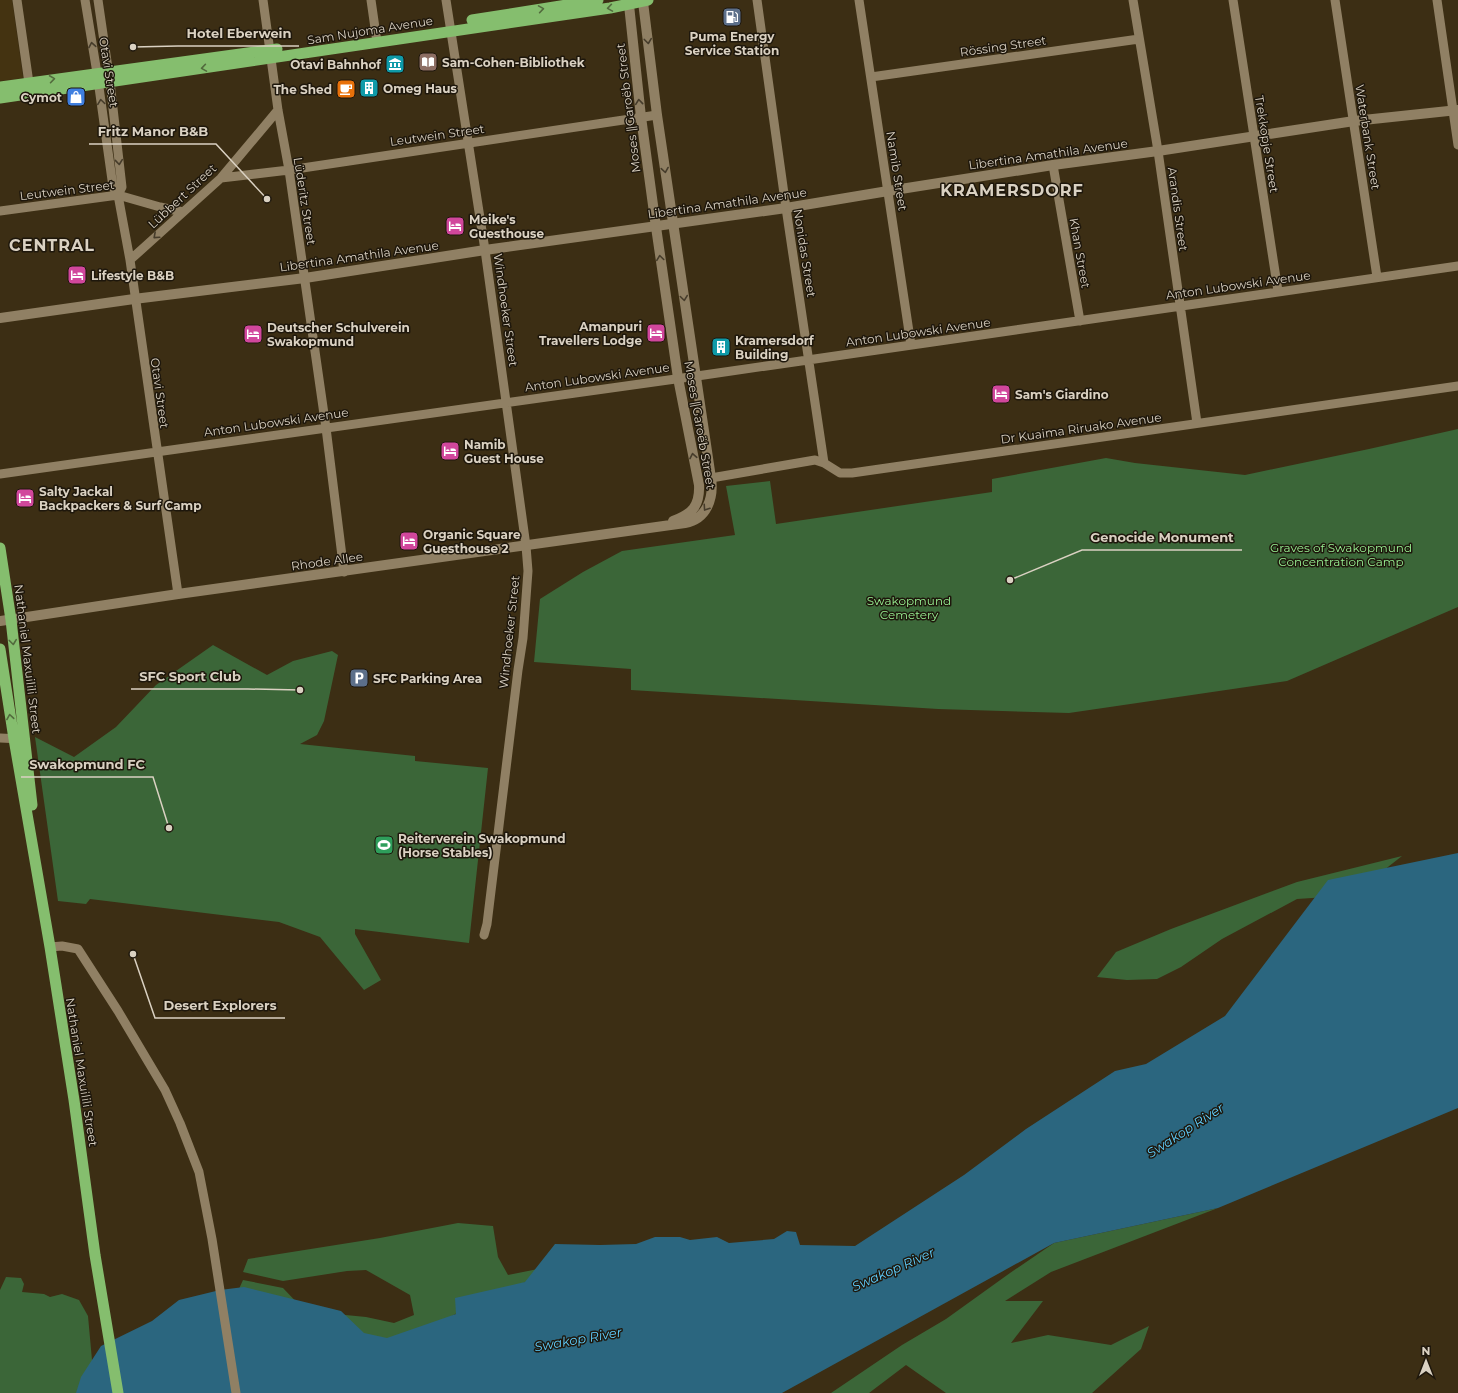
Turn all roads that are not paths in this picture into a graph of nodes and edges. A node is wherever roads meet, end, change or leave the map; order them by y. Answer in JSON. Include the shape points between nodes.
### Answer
{"nodes":[{"id":1,"x":17,"y":0,"type":"edge"},
{"id":2,"x":85,"y":0,"type":"edge"},
{"id":3,"x":98,"y":0,"type":"edge"},
{"id":4,"x":263,"y":0,"type":"edge"},
{"id":5,"x":371,"y":0,"type":"edge"},
{"id":6,"x":446,"y":0,"type":"edge"},
{"id":7,"x":598,"y":0,"type":"edge"},
{"id":8,"x":758,"y":0,"type":"edge"},
{"id":9,"x":859,"y":0,"type":"edge"},
{"id":10,"x":1133,"y":0,"type":"edge"},
{"id":11,"x":1233,"y":0,"type":"edge"},
{"id":12,"x":1335,"y":0,"type":"edge"},
{"id":13,"x":1437,"y":0,"type":"edge"},
{"id":14,"x":645,"y":1,"type":"edge"},
{"id":15,"x":629,"y":5,"type":"junction"},
{"id":16,"x":450,"y":27,"type":"junction"},
{"id":17,"x":376,"y":38,"type":"junction"},
{"id":18,"x":1139,"y":39,"type":"junction"},
{"id":19,"x":270,"y":54,"type":"junction"},
{"id":20,"x":104,"y":77,"type":"junction"},
{"id":21,"x":871,"y":77,"type":"junction"},
{"id":22,"x":0,"y":87,"type":"edge"},
{"id":23,"x":30,"y":88,"type":"junction"},
{"id":24,"x":0,"y":98,"type":"edge"},
{"id":25,"x":278,"y":110,"type":"junction"},
{"id":26,"x":1455,"y":110,"type":"edge"},
{"id":27,"x":657,"y":115,"type":"junction"},
{"id":28,"x":641,"y":117,"type":"junction"},
{"id":29,"x":1354,"y":121,"type":"junction"},
{"id":30,"x":1254,"y":136,"type":"junction"},
{"id":31,"x":468,"y":143,"type":"junction"},
{"id":32,"x":1458,"y":145,"type":"edge"},
{"id":33,"x":1158,"y":151,"type":"junction"},
{"id":34,"x":1053,"y":166,"type":"junction"},
{"id":35,"x":289,"y":170,"type":"junction"},
{"id":36,"x":221,"y":178,"type":"junction"},
{"id":37,"x":888,"y":191,"type":"junction"},
{"id":38,"x":118,"y":195,"type":"junction"},
{"id":39,"x":786,"y":208,"type":"junction"},
{"id":40,"x":0,"y":211,"type":"edge"},
{"id":41,"x":183,"y":212,"type":"junction"},
{"id":42,"x":673,"y":224,"type":"junction"},
{"id":43,"x":656,"y":227,"type":"junction"},
{"id":44,"x":485,"y":250,"type":"junction"},
{"id":45,"x":130,"y":260,"type":"junction"},
{"id":46,"x":1458,"y":266,"type":"edge"},
{"id":47,"x":1377,"y":277,"type":"junction"},
{"id":48,"x":305,"y":278,"type":"junction"},
{"id":49,"x":1278,"y":291,"type":"junction"},
{"id":50,"x":134,"y":299,"type":"junction"},
{"id":51,"x":1181,"y":305,"type":"junction"},
{"id":52,"x":0,"y":318,"type":"edge"},
{"id":53,"x":1080,"y":321,"type":"junction"},
{"id":54,"x":911,"y":345,"type":"junction"},
{"id":55,"x":809,"y":360,"type":"junction"},
{"id":56,"x":696,"y":376,"type":"junction"},
{"id":57,"x":678,"y":378,"type":"junction"},
{"id":58,"x":1458,"y":386,"type":"edge"},
{"id":59,"x":507,"y":402,"type":"junction"},
{"id":60,"x":1197,"y":423,"type":"junction"},
{"id":61,"x":326,"y":428,"type":"junction"},
{"id":62,"x":157,"y":451,"type":"junction"},
{"id":63,"x":824,"y":463,"type":"junction"},
{"id":64,"x":0,"y":474,"type":"edge"},
{"id":65,"x":712,"y":478,"type":"junction"},
{"id":66,"x":658,"y":527,"type":"junction"},
{"id":67,"x":526,"y":546,"type":"junction"},
{"id":68,"x":0,"y":548,"type":"edge"},
{"id":69,"x":344,"y":572,"type":"junction"},
{"id":70,"x":178,"y":594,"type":"junction"},
{"id":71,"x":5,"y":621,"type":"edge"},
{"id":72,"x":0,"y":649,"type":"edge"},
{"id":73,"x":0,"y":738,"type":"edge"},
{"id":74,"x":25,"y":738,"type":"junction"},
{"id":75,"x":14,"y":739,"type":"junction"},
{"id":76,"x":41,"y":893,"type":"junction"},
{"id":77,"x":484,"y":935,"type":"dead end"},
{"id":78,"x":50,"y":947,"type":"junction"},
{"id":79,"x":118,"y":1393,"type":"edge"},
{"id":80,"x":236,"y":1393,"type":"edge"}],
"edges":[{"from":1,"to":23,"type":"street"},
{"from":20,"to":2,"type":"street","name":"Otavi Street","one_way":true},
{"from":3,"to":20,"type":"street","name":"Otavi Street"},
{"from":4,"to":19,"type":"street","name":"Lüderitz Street"},
{"from":5,"to":17,"type":"street"},
{"from":6,"to":16,"type":"street","name":"Windhoeker Street"},
{"from":16,"to":7,"type":"highway","name":"Sam Nujoma Avenue","one_way":true},
{"from":8,"to":39,"type":"street","name":"Nonidas Street"},
{"from":9,"to":21,"type":"street","name":"Namib Street"},
{"from":10,"to":18,"type":"street","name":"Arandis Street"},
{"from":11,"to":30,"type":"street","name":"Trekkopje Street"},
{"from":12,"to":29,"type":"street","name":"Waterbank Street"},
{"from":13,"to":26,"type":"street"},
{"from":14,"to":15,"type":"highway","name":"Sam Nujoma Avenue"},
{"from":14,"to":27,"type":"main road","name":"Moses ǁGaroëb Street","one_way":true},
{"from":15,"to":16,"type":"highway","name":"Sam Nujoma Avenue","one_way":true},
{"from":28,"to":15,"type":"main road","name":"Moses ǁGaroëb Street","one_way":true},
{"from":16,"to":17,"type":"highway","name":"Sam Nujoma Avenue"},
{"from":16,"to":31,"type":"street","name":"Windhoeker Street"},
{"from":17,"to":19,"type":"highway","name":"Sam Nujoma Avenue"},
{"from":18,"to":21,"type":"street","name":"Rössing Street"},
{"from":18,"to":33,"type":"street","name":"Arandis Street"},
{"from":19,"to":20,"type":"highway","name":"Sam Nujoma Avenue"},
{"from":19,"to":25,"type":"street","name":"Lüderitz Street"},
{"from":20,"to":23,"type":"highway","name":"Sam Nujoma Avenue"},
{"from":20,"to":38,"type":"street","name":"Otavi Street","via":[[122,187]]},
{"from":21,"to":37,"type":"street","name":"Namib Street"},
{"from":22,"to":23,"type":"highway","name":"Sam Nujoma Avenue"},
{"from":23,"to":24,"type":"highway","name":"Sam Nujoma Avenue"},
{"from":25,"to":35,"type":"street","name":"Lüderitz Street"},
{"from":25,"to":36,"type":"street","name":"Lübbert Street"},
{"from":26,"to":29,"type":"main road","name":"Libertina Amathila Avenue"},
{"from":26,"to":32,"type":"street"},
{"from":27,"to":28,"type":"street","name":"Leutwein Street"},
{"from":27,"to":42,"type":"main road","name":"Moses ǁGaroëb Street","one_way":true},
{"from":28,"to":31,"type":"street","name":"Leutwein Street"},
{"from":28,"to":43,"type":"main road","name":"Moses ǁGaroëb Street"},
{"from":29,"to":30,"type":"main road","name":"Libertina Amathila Avenue"},
{"from":29,"to":47,"type":"street","name":"Waterbank Street"},
{"from":30,"to":33,"type":"main road","name":"Libertina Amathila Avenue"},
{"from":30,"to":49,"type":"street","name":"Trekkopje Street"},
{"from":31,"to":35,"type":"street","name":"Leutwein Street"},
{"from":31,"to":44,"type":"street","name":"Windhoeker Street"},
{"from":33,"to":34,"type":"main road","name":"Libertina Amathila Avenue"},
{"from":33,"to":51,"type":"street","name":"Arandis Street"},
{"from":34,"to":37,"type":"main road","name":"Libertina Amathila Avenue"},
{"from":34,"to":53,"type":"street","name":"Khan Street"},
{"from":35,"to":36,"type":"street","name":"Leutwein Street"},
{"from":35,"to":48,"type":"street","name":"Lüderitz Street"},
{"from":36,"to":41,"type":"street","name":"Lübbert Street"},
{"from":37,"to":39,"type":"main road","name":"Libertina Amathila Avenue"},
{"from":37,"to":54,"type":"street","name":"Namib Street"},
{"from":38,"to":40,"type":"street","name":"Leutwein Street"},
{"from":38,"to":41,"type":"street","name":"Leutwein Street"},
{"from":38,"to":45,"type":"street","name":"Otavi Street"},
{"from":39,"to":42,"type":"main road","name":"Libertina Amathila Avenue"},
{"from":39,"to":55,"type":"street","name":"Nonidas Street"},
{"from":41,"to":45,"type":"street","name":"Lübbert Street","one_way":true},
{"from":42,"to":43,"type":"main road","name":"Libertina Amathila Avenue"},
{"from":42,"to":56,"type":"main road","name":"Moses ǁGaroëb Street","one_way":true},
{"from":43,"to":44,"type":"main road","name":"Libertina Amathila Avenue"},
{"from":57,"to":43,"type":"main road","name":"Moses ǁGaroëb Street","one_way":true},
{"from":44,"to":48,"type":"main road","name":"Libertina Amathila Avenue"},
{"from":44,"to":59,"type":"street","name":"Windhoeker Street"},
{"from":45,"to":50,"type":"street","name":"Otavi Street"},
{"from":46,"to":47,"type":"street","name":"Anton Lubowski Avenue"},
{"from":47,"to":49,"type":"street","name":"Anton Lubowski Avenue"},
{"from":48,"to":50,"type":"main road","name":"Libertina Amathila Avenue"},
{"from":48,"to":61,"type":"street","name":"Lüderitz Street"},
{"from":49,"to":51,"type":"street","name":"Anton Lubowski Avenue"},
{"from":50,"to":52,"type":"main road","name":"Libertina Amathila Avenue"},
{"from":50,"to":62,"type":"street","name":"Otavi Street"},
{"from":51,"to":53,"type":"street","name":"Anton Lubowski Avenue"},
{"from":51,"to":60,"type":"street","name":"Arandis Street"},
{"from":53,"to":54,"type":"street","name":"Anton Lubowski Avenue"},
{"from":54,"to":55,"type":"street","name":"Anton Lubowski Avenue"},
{"from":55,"to":56,"type":"street","name":"Anton Lubowski Avenue"},
{"from":55,"to":63,"type":"street","name":"Nonidas Street"},
{"from":56,"to":57,"type":"street","name":"Anton Lubowski Avenue"},
{"from":56,"to":65,"type":"main road","name":"Moses ǁGaroëb Street"},
{"from":57,"to":59,"type":"street","name":"Anton Lubowski Avenue"},
{"from":66,"to":57,"type":"main road","name":"Moses ǁGaroëb Street","one_way":true,"via":[[689,513],[696,506],[699,495]]},
{"from":58,"to":60,"type":"street","name":"Dr Kuaima Riruako Avenue"},
{"from":59,"to":61,"type":"street","name":"Anton Lubowski Avenue"},
{"from":59,"to":67,"type":"street","name":"Windhoeker Street"},
{"from":60,"to":63,"type":"street","name":"Dr Kuaima Riruako Avenue","via":[[852,473],[840,473]]},
{"from":61,"to":62,"type":"street","name":"Anton Lubowski Avenue"},
{"from":61,"to":69,"type":"street","name":"Lüderitz Street"},
{"from":62,"to":64,"type":"street","name":"Anton Lubowski Avenue"},
{"from":62,"to":70,"type":"street","name":"Otavi Street"},
{"from":63,"to":65,"type":"street","name":"Dr Kuaima Riruako Avenue","via":[[808,461]]},
{"from":65,"to":66,"type":"main road","name":"Moses ǁGaroëb Street","one_way":true,"via":[[710,502],[703,513],[690,522]]},
{"from":66,"to":67,"type":"main road","name":"Rhode Allee"},
{"from":67,"to":69,"type":"main road","name":"Rhode Allee"},
{"from":67,"to":77,"type":"street","name":"Windhoeker Street","via":[[528,571],[523,638]]},
{"from":68,"to":71,"type":"highway","name":"Nathaniel Maxuilili Street"},
{"from":69,"to":70,"type":"main road","name":"Rhode Allee"},
{"from":70,"to":71,"type":"main road","name":"Rhode Allee"},
{"from":71,"to":74,"type":"highway","name":"Nathaniel Maxuilili Street","one_way":true},
{"from":75,"to":72,"type":"highway","name":"Nathaniel Maxuilili Street","one_way":true},
{"from":73,"to":75,"type":"street"},
{"from":74,"to":75,"type":"street"},
{"from":74,"to":76,"type":"highway","name":"Nathaniel Maxuilili Street"},
{"from":75,"to":76,"type":"highway","name":"Nathaniel Maxuilili Street"},
{"from":76,"to":78,"type":"highway","name":"Nathaniel Maxuilili Street"},
{"from":78,"to":79,"type":"highway","name":"Nathaniel Maxuilili Street"},
{"from":78,"to":80,"type":"street","via":[[78,949],[165,1090],[180,1123],[199,1172]]}]}
